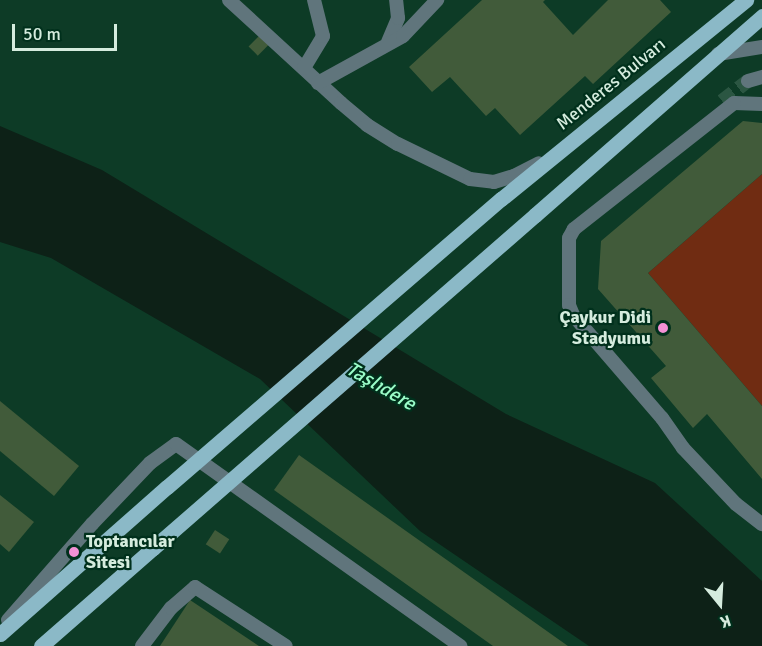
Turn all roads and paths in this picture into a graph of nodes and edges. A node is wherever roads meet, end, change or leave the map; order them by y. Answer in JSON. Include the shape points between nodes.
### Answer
{"nodes":[{"id":1,"x":229,"y":0,"type":"edge"},
{"id":2,"x":314,"y":0,"type":"edge"},
{"id":3,"x":396,"y":0,"type":"edge"},
{"id":4,"x":437,"y":0,"type":"edge"},
{"id":5,"x":746,"y":0,"type":"edge"},
{"id":6,"x":762,"y":16,"type":"edge"},
{"id":7,"x":388,"y":42,"type":"junction"},
{"id":8,"x":762,"y":47,"type":"edge"},
{"id":9,"x":718,"y":54,"type":"junction"},
{"id":10,"x":304,"y":68,"type":"junction"},
{"id":11,"x":762,"y":77,"type":"edge"},
{"id":12,"x":748,"y":81,"type":"tunnel mouth"},
{"id":13,"x":318,"y":83,"type":"junction"},
{"id":14,"x":762,"y":104,"type":"edge"},
{"id":15,"x":557,"y":154,"type":"junction"},
{"id":16,"x":762,"y":524,"type":"edge"},
{"id":17,"x":0,"y":629,"type":"edge"},
{"id":18,"x":0,"y":634,"type":"edge"},
{"id":19,"x":41,"y":646,"type":"edge"},
{"id":20,"x":142,"y":646,"type":"edge"},
{"id":21,"x":286,"y":646,"type":"edge"},
{"id":22,"x":460,"y":646,"type":"edge"}],
"edges":[{"from":1,"to":10,"type":"street"},
{"from":2,"to":10,"type":"street","via":[[322,36]]},
{"from":3,"to":7,"type":"street","via":[[398,18]]},
{"from":4,"to":7,"type":"street","via":[[403,36]]},
{"from":5,"to":15,"type":"main road","name":"Menderes Bulvarı"},
{"from":6,"to":9,"type":"main road"},
{"from":7,"to":13,"type":"street"},
{"from":8,"to":9,"type":"street"},
{"from":9,"to":19,"type":"main road","bridge":true},
{"from":10,"to":13,"type":"street"},
{"from":11,"to":12,"type":"street"},
{"from":13,"to":15,"type":"street","via":[[382,135],[470,179],[494,182]]},
{"from":14,"to":16,"type":"street","via":[[734,103],[574,229],[569,238],[568,305],[683,448],[736,504]]},
{"from":15,"to":18,"type":"main road","name":"Menderes Bulvarı","bridge":true},
{"from":17,"to":22,"type":"street","via":[[150,463],[176,444]]},
{"from":20,"to":21,"type":"street","via":[[171,608],[195,586]]}]}
